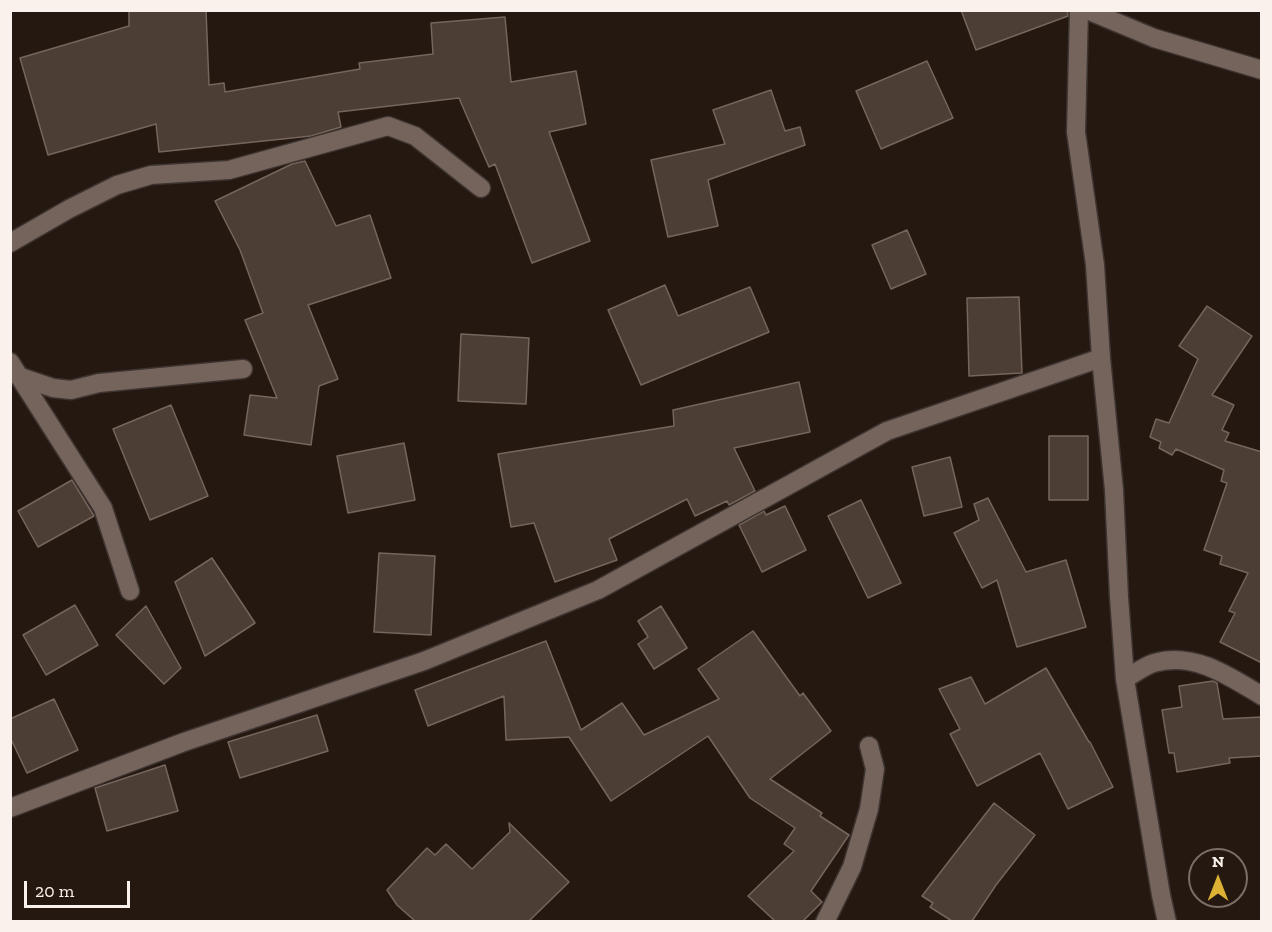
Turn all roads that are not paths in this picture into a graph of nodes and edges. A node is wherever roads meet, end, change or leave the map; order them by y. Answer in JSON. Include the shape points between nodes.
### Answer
{"nodes":[{"id":1,"x":1079,"y":10,"type":"edge"},
{"id":2,"x":1087,"y":10,"type":"edge"},
{"id":3,"x":1262,"y":70,"type":"edge"},
{"id":4,"x":481,"y":188,"type":"dead end"},
{"id":5,"x":10,"y":243,"type":"edge"},
{"id":6,"x":1101,"y":358,"type":"junction"},
{"id":7,"x":14,"y":369,"type":"edge"},
{"id":8,"x":243,"y":369,"type":"dead end"},
{"id":9,"x":130,"y":591,"type":"dead end"},
{"id":10,"x":1125,"y":679,"type":"junction"},
{"id":11,"x":1262,"y":696,"type":"edge"},
{"id":12,"x":869,"y":746,"type":"dead end"},
{"id":13,"x":10,"y":808,"type":"edge"},
{"id":14,"x":825,"y":921,"type":"edge"},
{"id":15,"x":1167,"y":921,"type":"edge"}],
"edges":[{"from":1,"to":6,"type":"street","via":[[1076,132],[1095,265]]},
{"from":2,"to":3,"type":"street","via":[[1154,38]]},
{"from":4,"to":5,"type":"street","via":[[415,136],[388,126],[229,170],[150,175],[117,185]]},
{"from":6,"to":10,"type":"street","via":[[1114,490]]},
{"from":6,"to":13,"type":"street","via":[[886,431],[598,590],[424,661],[184,741]]},
{"from":7,"to":8,"type":"street","via":[[53,387],[71,390],[99,383]]},
{"from":7,"to":9,"type":"street","via":[[103,508]]},
{"from":10,"to":11,"type":"street","via":[[1152,664],[1193,661],[1226,674]]},
{"from":10,"to":15,"type":"street"},
{"from":12,"to":14,"type":"street","via":[[875,769],[869,809],[852,867]]}]}
